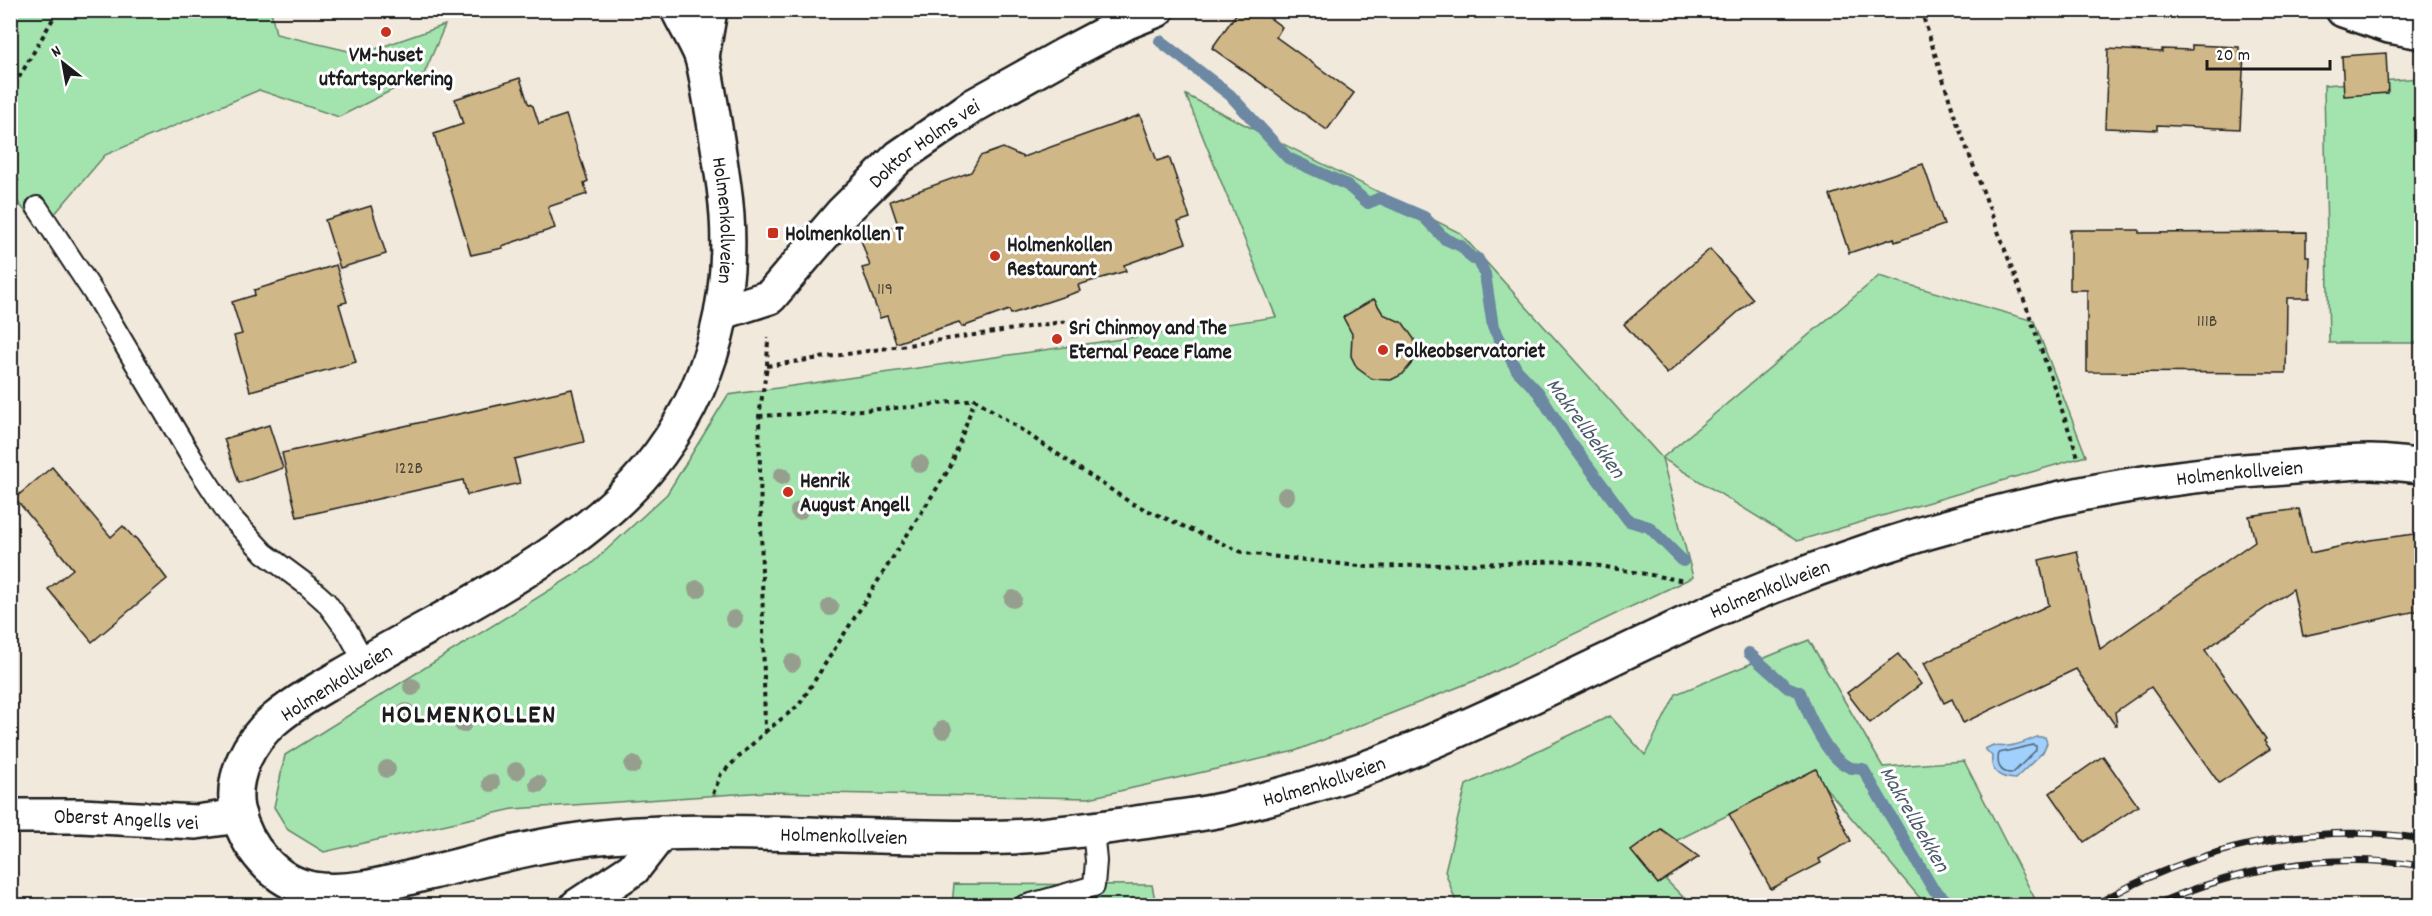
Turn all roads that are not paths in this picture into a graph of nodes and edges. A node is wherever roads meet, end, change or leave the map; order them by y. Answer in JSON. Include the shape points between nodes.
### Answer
{"nodes":[{"id":1,"x":678,"y":10,"type":"edge"},
{"id":2,"x":710,"y":10,"type":"edge"},
{"id":3,"x":1157,"y":10,"type":"edge"},
{"id":4,"x":2343,"y":10,"type":"edge"},
{"id":5,"x":2421,"y":32,"type":"edge"},
{"id":6,"x":702,"y":57,"type":"junction"},
{"id":7,"x":37,"y":207,"type":"dead end"},
{"id":8,"x":723,"y":312,"type":"junction"},
{"id":9,"x":2421,"y":466,"type":"edge"},
{"id":10,"x":365,"y":663,"type":"junction"},
{"id":11,"x":10,"y":816,"type":"edge"},
{"id":12,"x":239,"y":816,"type":"junction"},
{"id":13,"x":1094,"y":829,"type":"junction"},
{"id":14,"x":661,"y":833,"type":"junction"},
{"id":15,"x":578,"y":906,"type":"edge"},
{"id":16,"x":1024,"y":906,"type":"edge"}],
"edges":[{"from":1,"to":6,"type":"main road","name":"Holmenkollveien"},
{"from":2,"to":6,"type":"main road","name":"Holmenkollveien"},
{"from":3,"to":8,"type":"main road","name":"Doktor Holms vei","via":[[1127,22],[973,106],[899,157],[842,213],[770,297]]},
{"from":4,"to":5,"type":"main road"},
{"from":6,"to":8,"type":"main road","name":"Holmenkollveien","via":[[729,233]]},
{"from":7,"to":10,"type":"lane","via":[[229,515],[264,553],[326,602]]},
{"from":8,"to":10,"type":"main road","name":"Holmenkollveien","via":[[710,362],[694,399],[647,471],[613,506],[531,567]]},
{"from":9,"to":13,"type":"main road","name":"Holmenkollveien","via":[[2371,462],[2208,473],[2050,499],[1871,549],[1709,613],[1400,755],[1321,784],[1217,811]]},
{"from":10,"to":12,"type":"main road","name":"Holmenkollveien","via":[[310,695],[260,734],[247,753],[236,786]]},
{"from":11,"to":12,"type":"main road","name":"Oberst Angells vei","via":[[196,822]]},
{"from":12,"to":14,"type":"main road","name":"Holmenkollveien","via":[[255,849],[279,877],[321,891],[375,886],[535,847],[597,837]]},
{"from":13,"to":14,"type":"main road","name":"Holmenkollveien","via":[[953,837]]},
{"from":13,"to":16,"type":"lane","via":[[1094,886]]},
{"from":14,"to":15,"type":"main road","via":[[633,869]]}]}
